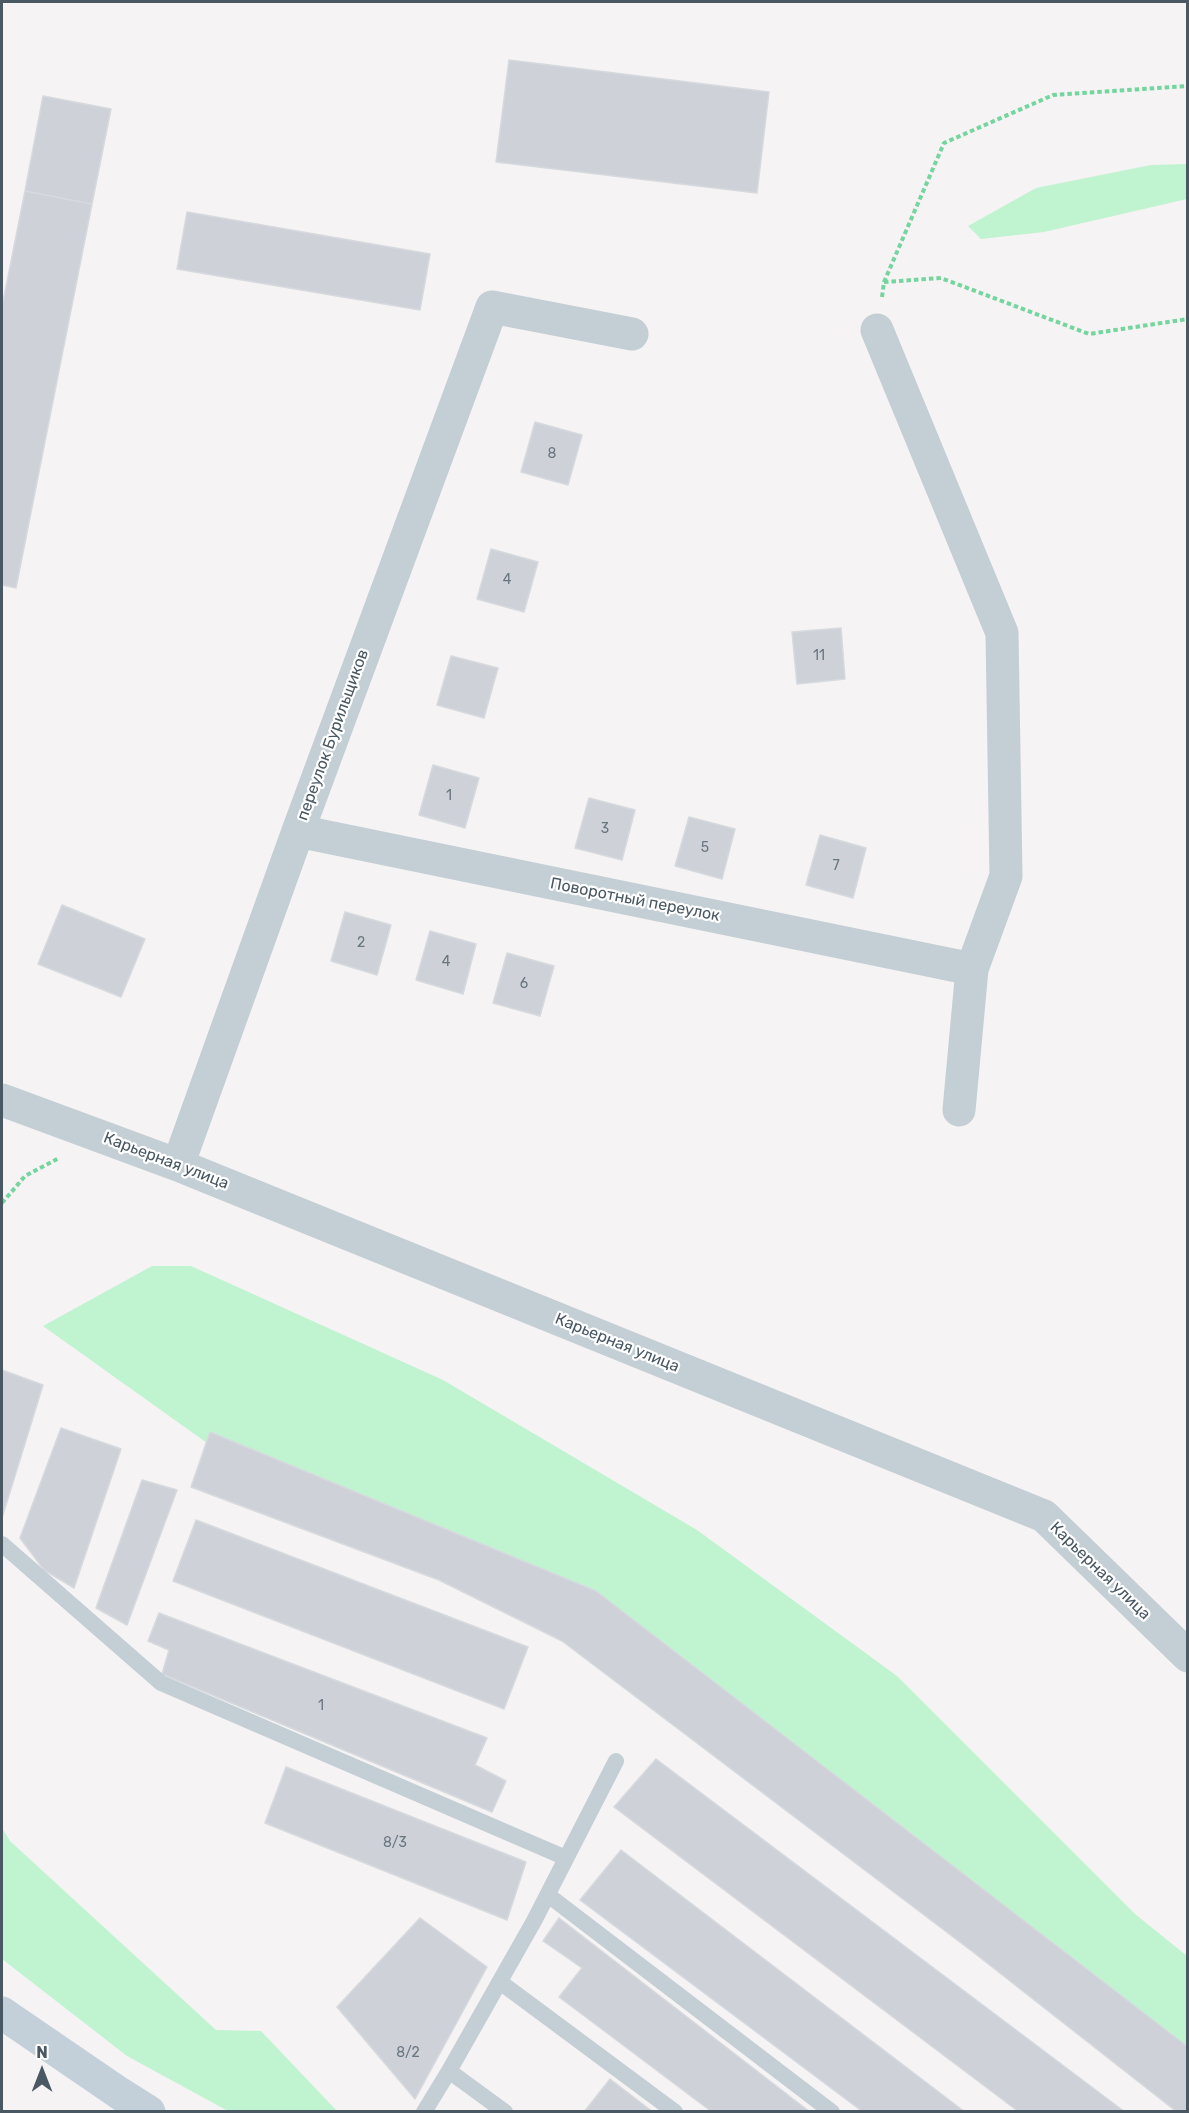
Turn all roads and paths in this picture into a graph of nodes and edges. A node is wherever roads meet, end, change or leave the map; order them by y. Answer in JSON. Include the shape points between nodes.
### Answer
{"nodes":[{"id":1,"x":1188,"y":86,"type":"edge"},
{"id":2,"x":1188,"y":319,"type":"edge"},
{"id":3,"x":877,"y":330,"type":"dead end"},
{"id":4,"x":632,"y":334,"type":"dead end"},
{"id":5,"x":298,"y":831,"type":"junction"},
{"id":6,"x":972,"y":969,"type":"junction"},
{"id":7,"x":2,"y":1100,"type":"edge"},
{"id":8,"x":959,"y":1110,"type":"dead end"},
{"id":9,"x":100,"y":1136,"type":"junction"},
{"id":10,"x":178,"y":1165,"type":"junction"},
{"id":11,"x":2,"y":1203,"type":"edge"},
{"id":12,"x":2,"y":1544,"type":"edge"},
{"id":13,"x":1188,"y":1656,"type":"edge"},
{"id":14,"x":616,"y":1761,"type":"dead end"},
{"id":15,"x":566,"y":1858,"type":"junction"},
{"id":16,"x":548,"y":1895,"type":"junction"},
{"id":17,"x":500,"y":1982,"type":"junction"},
{"id":18,"x":2,"y":2013,"type":"edge"},
{"id":19,"x":449,"y":2071,"type":"junction"},
{"id":20,"x":150,"y":2112,"type":"edge"},
{"id":21,"x":424,"y":2112,"type":"edge"},
{"id":22,"x":505,"y":2112,"type":"edge"},
{"id":23,"x":675,"y":2112,"type":"edge"},
{"id":24,"x":832,"y":2112,"type":"edge"}],
"edges":[{"from":1,"to":2,"type":"path","via":[[1053,95],[944,143],[884,282],[941,278],[1089,334]]},
{"from":3,"to":6,"type":"street","via":[[1002,633],[1006,876]]},
{"from":4,"to":5,"type":"street","name":"переулок Бурильщиков","via":[[492,308]]},
{"from":5,"to":6,"type":"street","name":"Поворотный переулок"},
{"from":5,"to":10,"type":"street","name":"переулок Бурильщиков"},
{"from":6,"to":8,"type":"street"},
{"from":7,"to":9,"type":"street","name":"Карьерная улица"},
{"from":9,"to":10,"type":"street","name":"Карьерная улица"},
{"from":9,"to":11,"type":"path","via":[[25,1176]]},
{"from":10,"to":13,"type":"street","name":"Карьерная улица","via":[[1044,1516]]},
{"from":12,"to":15,"type":"lane","via":[[161,1683]]},
{"from":14,"to":15,"type":"lane"},
{"from":15,"to":16,"type":"lane"},
{"from":16,"to":17,"type":"lane"},
{"from":16,"to":24,"type":"lane"},
{"from":17,"to":19,"type":"lane"},
{"from":17,"to":23,"type":"lane"},
{"from":18,"to":20,"type":"main road"},
{"from":19,"to":21,"type":"lane"},
{"from":19,"to":22,"type":"lane"}]}
